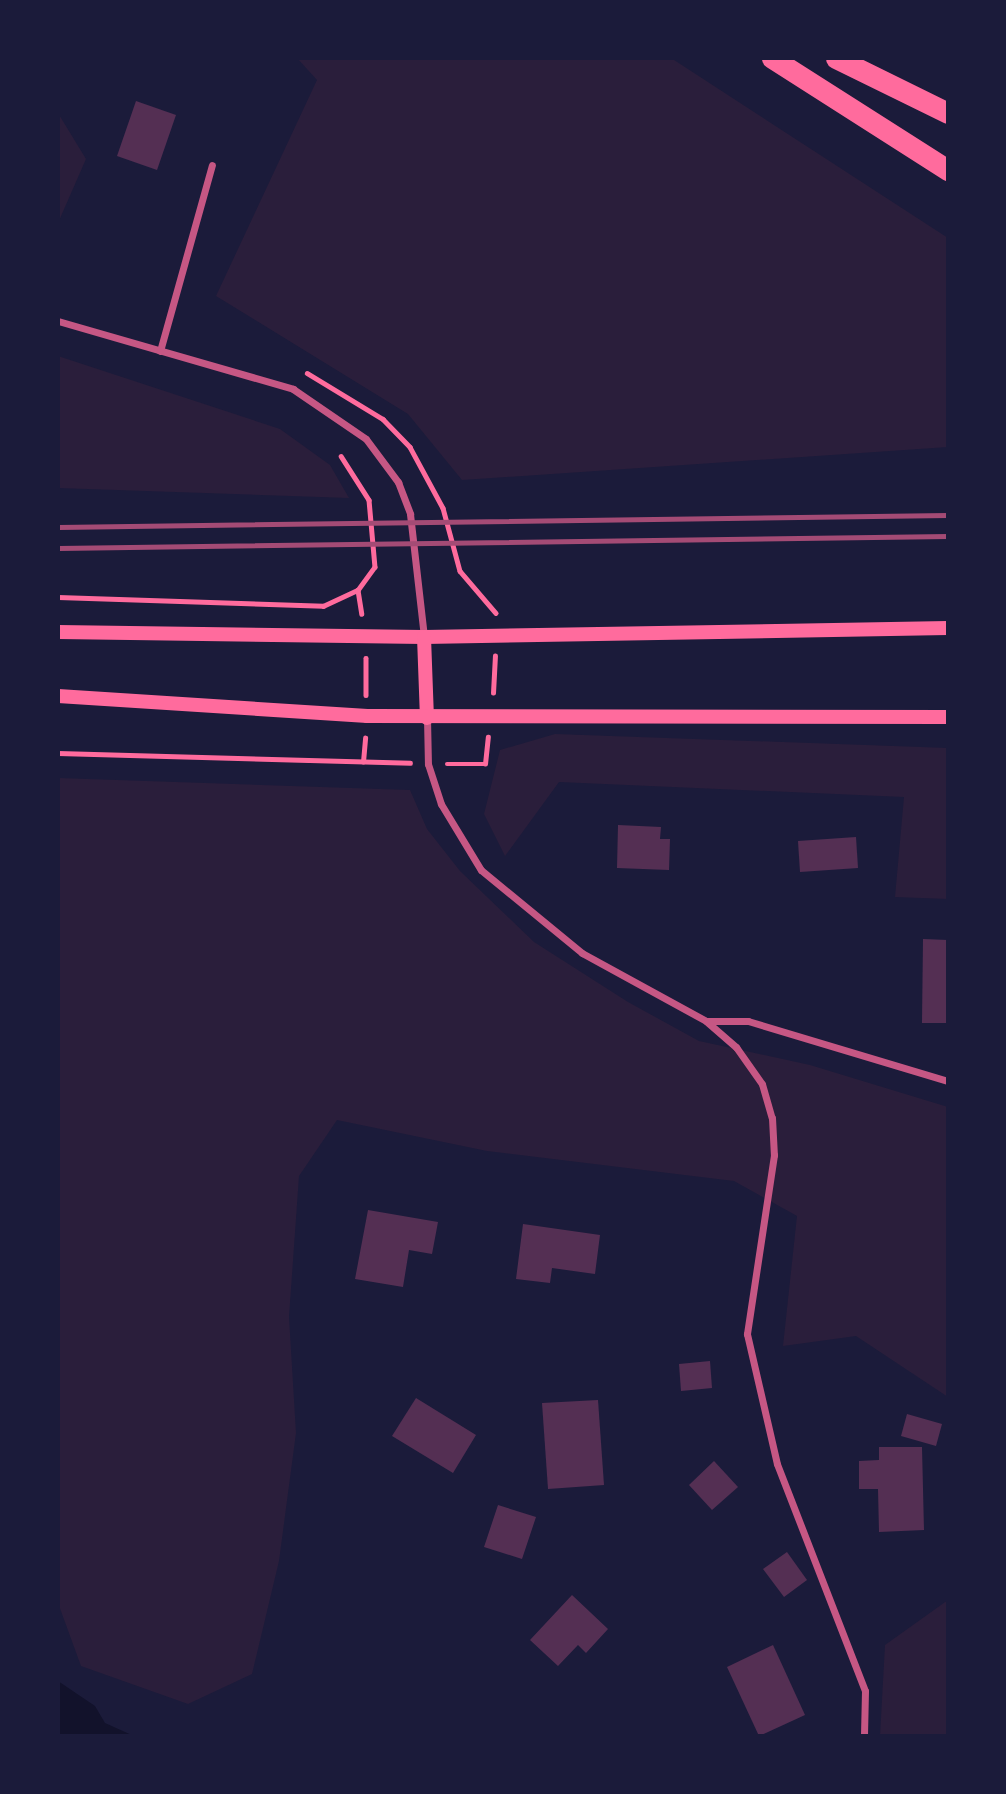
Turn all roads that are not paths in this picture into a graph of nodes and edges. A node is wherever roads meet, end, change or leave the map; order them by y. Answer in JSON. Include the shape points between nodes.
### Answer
{"nodes":[{"id":1,"x":772,"y":58,"type":"edge"},
{"id":2,"x":836,"y":58,"type":"edge"},
{"id":3,"x":948,"y":113,"type":"edge"},
{"id":4,"x":212,"y":165,"type":"dead end"},
{"id":5,"x":948,"y":170,"type":"edge"},
{"id":6,"x":58,"y":321,"type":"edge"},
{"id":7,"x":160,"y":351,"type":"junction"},
{"id":8,"x":948,"y":628,"type":"edge"},
{"id":9,"x":58,"y":632,"type":"edge"},
{"id":10,"x":425,"y":636,"type":"junction"},
{"id":11,"x":58,"y":696,"type":"edge"},
{"id":12,"x":948,"y":717,"type":"edge"},
{"id":13,"x":427,"y":718,"type":"junction"},
{"id":14,"x":706,"y":1021,"type":"junction"},
{"id":15,"x":948,"y":1081,"type":"edge"},
{"id":16,"x":864,"y":1736,"type":"edge"}],
"edges":[{"from":1,"to":5,"type":"highway"},
{"from":2,"to":3,"type":"highway"},
{"from":4,"to":7,"type":"street"},
{"from":6,"to":7,"type":"street"},
{"from":7,"to":10,"type":"street","via":[[293,390],[366,439],[398,482],[410,514]]},
{"from":8,"to":10,"type":"main road"},
{"from":9,"to":10,"type":"main road"},
{"from":10,"to":13,"type":"main road"},
{"from":11,"to":13,"type":"main road"},
{"from":12,"to":13,"type":"main road"},
{"from":13,"to":14,"type":"street","via":[[428,764],[456,836],[481,870],[582,953]]},
{"from":14,"to":15,"type":"street","via":[[748,1021]]},
{"from":14,"to":16,"type":"street","via":[[736,1046],[762,1084],[772,1118],[774,1155],[747,1334],[776,1464],[865,1691]]}]}
